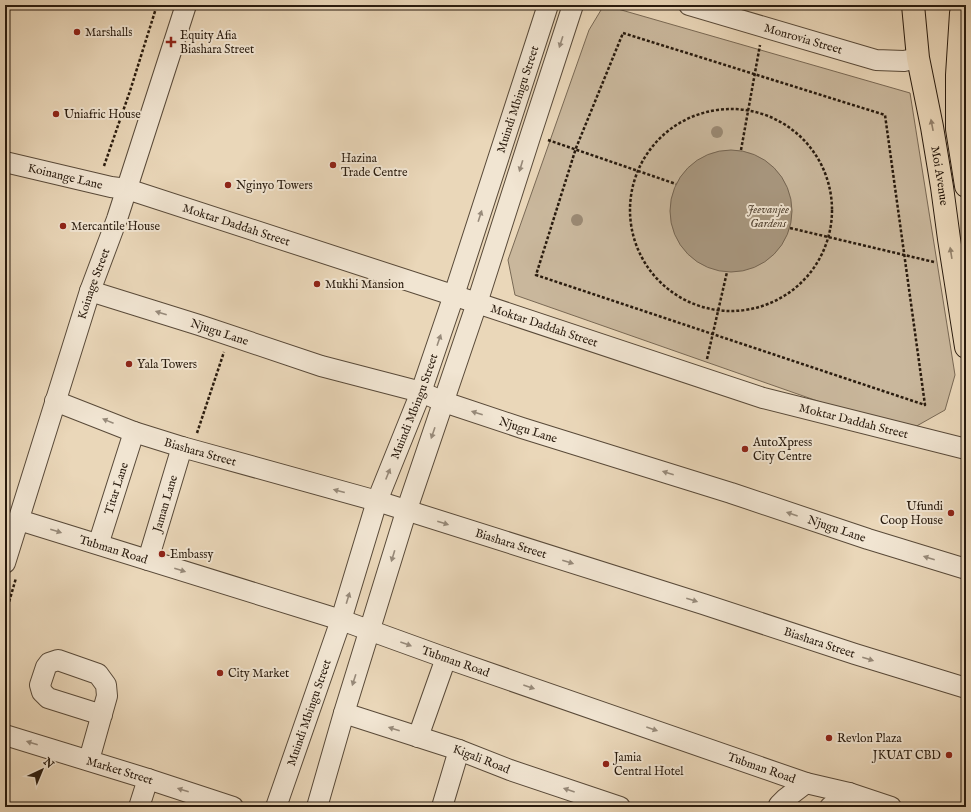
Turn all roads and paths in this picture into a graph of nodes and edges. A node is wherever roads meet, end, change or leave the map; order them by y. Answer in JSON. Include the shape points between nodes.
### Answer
{"nodes":[{"id":1,"x":157,"y":5,"type":"edge"},
{"id":2,"x":186,"y":5,"type":"edge"},
{"id":3,"x":548,"y":5,"type":"edge"},
{"id":4,"x":573,"y":5,"type":"edge"},
{"id":5,"x":690,"y":5,"type":"edge"},
{"id":6,"x":915,"y":7,"type":"edge"},
{"id":7,"x":962,"y":8,"type":"edge"},
{"id":8,"x":764,"y":27,"type":"junction"},
{"id":9,"x":918,"y":58,"type":"junction"},
{"id":10,"x":755,"y":74,"type":"junction"},
{"id":11,"x":749,"y":110,"type":"junction"},
{"id":12,"x":530,"y":134,"type":"junction"},
{"id":13,"x":576,"y":148,"type":"junction"},
{"id":14,"x":741,"y":150,"type":"dead end"},
{"id":15,"x":964,"y":156,"type":"edge"},
{"id":16,"x":5,"y":162,"type":"edge"},
{"id":17,"x":636,"y":170,"type":"junction"},
{"id":18,"x":98,"y":184,"type":"junction"},
{"id":19,"x":676,"y":184,"type":"dead end"},
{"id":20,"x":966,"y":186,"type":"edge"},
{"id":21,"x":127,"y":189,"type":"junction"},
{"id":22,"x":790,"y":228,"type":"dead end"},
{"id":23,"x":829,"y":237,"type":"junction"},
{"id":24,"x":904,"y":255,"type":"junction"},
{"id":25,"x":937,"y":262,"type":"dead end"},
{"id":26,"x":727,"y":272,"type":"dead end"},
{"id":27,"x":90,"y":291,"type":"junction"},
{"id":28,"x":454,"y":295,"type":"junction"},
{"id":29,"x":477,"y":303,"type":"junction"},
{"id":30,"x":718,"y":310,"type":"junction"},
{"id":31,"x":713,"y":334,"type":"junction"},
{"id":32,"x":229,"y":335,"type":"junction"},
{"id":33,"x":966,"y":347,"type":"edge"},
{"id":34,"x":706,"y":362,"type":"dead end"},
{"id":35,"x":421,"y":392,"type":"junction"},
{"id":36,"x":55,"y":400,"type":"junction"},
{"id":37,"x":444,"y":402,"type":"junction"},
{"id":38,"x":134,"y":432,"type":"junction"},
{"id":39,"x":186,"y":449,"type":"junction"},
{"id":40,"x":966,"y":449,"type":"edge"},
{"id":41,"x":377,"y":502,"type":"junction"},
{"id":42,"x":406,"y":512,"type":"junction"},
{"id":43,"x":19,"y":520,"type":"junction"},
{"id":44,"x":101,"y":545,"type":"junction"},
{"id":45,"x":148,"y":560,"type":"junction"},
{"id":46,"x":5,"y":563,"type":"edge"},
{"id":47,"x":966,"y":569,"type":"edge"},
{"id":48,"x":341,"y":620,"type":"junction"},
{"id":49,"x":370,"y":631,"type":"junction"},
{"id":50,"x":446,"y":658,"type":"junction"},
{"id":51,"x":966,"y":688,"type":"edge"},
{"id":52,"x":344,"y":713,"type":"junction"},
{"id":53,"x":102,"y":715,"type":"dead end"},
{"id":54,"x":5,"y":735,"type":"edge"},
{"id":55,"x":418,"y":737,"type":"junction"},
{"id":56,"x":460,"y":750,"type":"junction"},
{"id":57,"x":89,"y":760,"type":"junction"},
{"id":58,"x":148,"y":779,"type":"junction"},
{"id":59,"x":806,"y":783,"type":"junction"},
{"id":60,"x":849,"y":794,"type":"junction"},
{"id":61,"x":779,"y":806,"type":"dead end"},
{"id":62,"x":139,"y":807,"type":"edge"},
{"id":63,"x":233,"y":807,"type":"edge"},
{"id":64,"x":276,"y":807,"type":"edge"},
{"id":65,"x":317,"y":807,"type":"edge"},
{"id":66,"x":442,"y":807,"type":"edge"},
{"id":67,"x":620,"y":807,"type":"edge"},
{"id":68,"x":830,"y":807,"type":"edge"},
{"id":69,"x":891,"y":807,"type":"edge"}],
"edges":[{"from":1,"to":18,"type":"path"},
{"from":2,"to":21,"type":"street","name":"Koinage Street"},
{"from":28,"to":3,"type":"street","name":"Muindi Mbingu Street","one_way":true},
{"from":4,"to":12,"type":"street","name":"Muindi Mbingu Street","one_way":true},
{"from":5,"to":8,"type":"street","name":"Monrovia Street"},
{"from":6,"to":9,"type":"main road","name":"Moi Avenue","via":[[914,29]]},
{"from":7,"to":15,"type":"main road","name":"Moi Avenue","via":[[957,75],[957,129]]},
{"from":8,"to":9,"type":"street","name":"Monrovia Street","via":[[876,60],[904,61]]},
{"from":8,"to":10,"type":"path"},
{"from":33,"to":9,"type":"main road","name":"Moi Avenue","one_way":true,"via":[[942,187]]},
{"from":10,"to":11,"type":"path"},
{"from":10,"to":13,"type":"path","via":[[623,33]]},
{"from":10,"to":24,"type":"path","via":[[886,115]]},
{"from":11,"to":14,"type":"path"},
{"from":11,"to":17,"type":"path","via":[[734,108],[703,111],[675,123],[652,144]]},
{"from":11,"to":23,"type":"path","via":[[764,113],[791,128],[813,149],[827,176],[833,207]]},
{"from":12,"to":13,"type":"path"},
{"from":12,"to":29,"type":"street","name":"Muindi Mbingu Street","one_way":true},
{"from":13,"to":17,"type":"path"},
{"from":13,"to":31,"type":"path","via":[[536,275]]},
{"from":15,"to":20,"type":"main road","name":"Moi Avenue"},
{"from":16,"to":18,"type":"street","name":"Koinange Lane"},
{"from":17,"to":19,"type":"path"},
{"from":17,"to":30,"type":"path","via":[[628,202],[632,236],[645,266],[668,290],[698,306]]},
{"from":18,"to":21,"type":"street","name":"Koinange Lane"},
{"from":21,"to":27,"type":"street","name":"Koinage Street"},
{"from":21,"to":28,"type":"street","name":"Moktar Daddah Street"},
{"from":22,"to":23,"type":"path"},
{"from":23,"to":24,"type":"path"},
{"from":23,"to":30,"type":"path","via":[[815,267],[792,291],[763,307],[730,312]]},
{"from":24,"to":25,"type":"path"},
{"from":24,"to":31,"type":"path","via":[[925,405]]},
{"from":26,"to":30,"type":"path"},
{"from":32,"to":27,"type":"street","name":"Njugu Lane","one_way":true},
{"from":27,"to":36,"type":"street","name":"Koinage Street"},
{"from":28,"to":29,"type":"street","name":"Moktar Daddah Street"},
{"from":35,"to":28,"type":"street","name":"Muindi Mbingu Street","one_way":true},
{"from":29,"to":37,"type":"street","name":"Muindi Mbingu Street"},
{"from":29,"to":40,"type":"street","name":"Moktar Daddah Street","via":[[763,398]]},
{"from":30,"to":31,"type":"path"},
{"from":31,"to":34,"type":"path"},
{"from":32,"to":35,"type":"street","name":"Njugu Lane","via":[[321,366]]},
{"from":32,"to":39,"type":"path"},
{"from":35,"to":37,"type":"street","name":"Njugu Lane"},
{"from":41,"to":35,"type":"street","name":"Muindi Mbingu Street","one_way":true},
{"from":38,"to":36,"type":"street","name":"Biashara Street","one_way":true},
{"from":36,"to":43,"type":"street","name":"Koinage Street"},
{"from":37,"to":42,"type":"street","name":"Muindi Mbingu Street","one_way":true},
{"from":47,"to":37,"type":"street","name":"Njugu Lane","one_way":true},
{"from":38,"to":39,"type":"street","name":"Biashara Street"},
{"from":38,"to":44,"type":"street","name":"Titar Lane","via":[[99,542]]},
{"from":41,"to":39,"type":"street","name":"Biashara Street","one_way":true},
{"from":39,"to":45,"type":"street","name":"Jaman Lane"},
{"from":41,"to":42,"type":"street","name":"Biashara Street"},
{"from":48,"to":41,"type":"street","name":"Muindi Mbingu Street","one_way":true},
{"from":42,"to":49,"type":"street","name":"Muindi Mbingu Street","one_way":true},
{"from":42,"to":51,"type":"street","name":"Biashara Street","one_way":true},
{"from":43,"to":44,"type":"street","name":"Tubman Road","one_way":true},
{"from":43,"to":46,"type":"street","name":"Koinage Street"},
{"from":44,"to":45,"type":"street","name":"Tubman Road"},
{"from":45,"to":48,"type":"street","name":"Tubman Road","one_way":true},
{"from":48,"to":49,"type":"street","name":"Tubman Road"},
{"from":48,"to":64,"type":"street","name":"Muindi Mbingu Street"},
{"from":49,"to":50,"type":"street","name":"Tubman Road","one_way":true},
{"from":49,"to":52,"type":"street","name":"Muindi Mbingu Street","one_way":true},
{"from":50,"to":55,"type":"street"},
{"from":50,"to":59,"type":"street","name":"Tubman Road","one_way":true},
{"from":55,"to":52,"type":"street","name":"Kigali Road","one_way":true},
{"from":52,"to":65,"type":"street","name":"Muindi Mbingu Street"},
{"from":53,"to":57,"type":"street"},
{"from":57,"to":54,"type":"street","name":"Market Street","one_way":true},
{"from":55,"to":56,"type":"street","name":"Kigali Road"},
{"from":56,"to":66,"type":"street"},
{"from":67,"to":56,"type":"street","name":"Kigali Road","one_way":true,"via":[[510,770]]},
{"from":57,"to":58,"type":"street","name":"Market Street"},
{"from":58,"to":62,"type":"street"},
{"from":63,"to":58,"type":"street","name":"Market Street","one_way":true},
{"from":59,"to":60,"type":"street","name":"Tubman Road"},
{"from":59,"to":61,"type":"street"},
{"from":60,"to":68,"type":"street"},
{"from":60,"to":69,"type":"street","name":"Tubman Road"}]}
